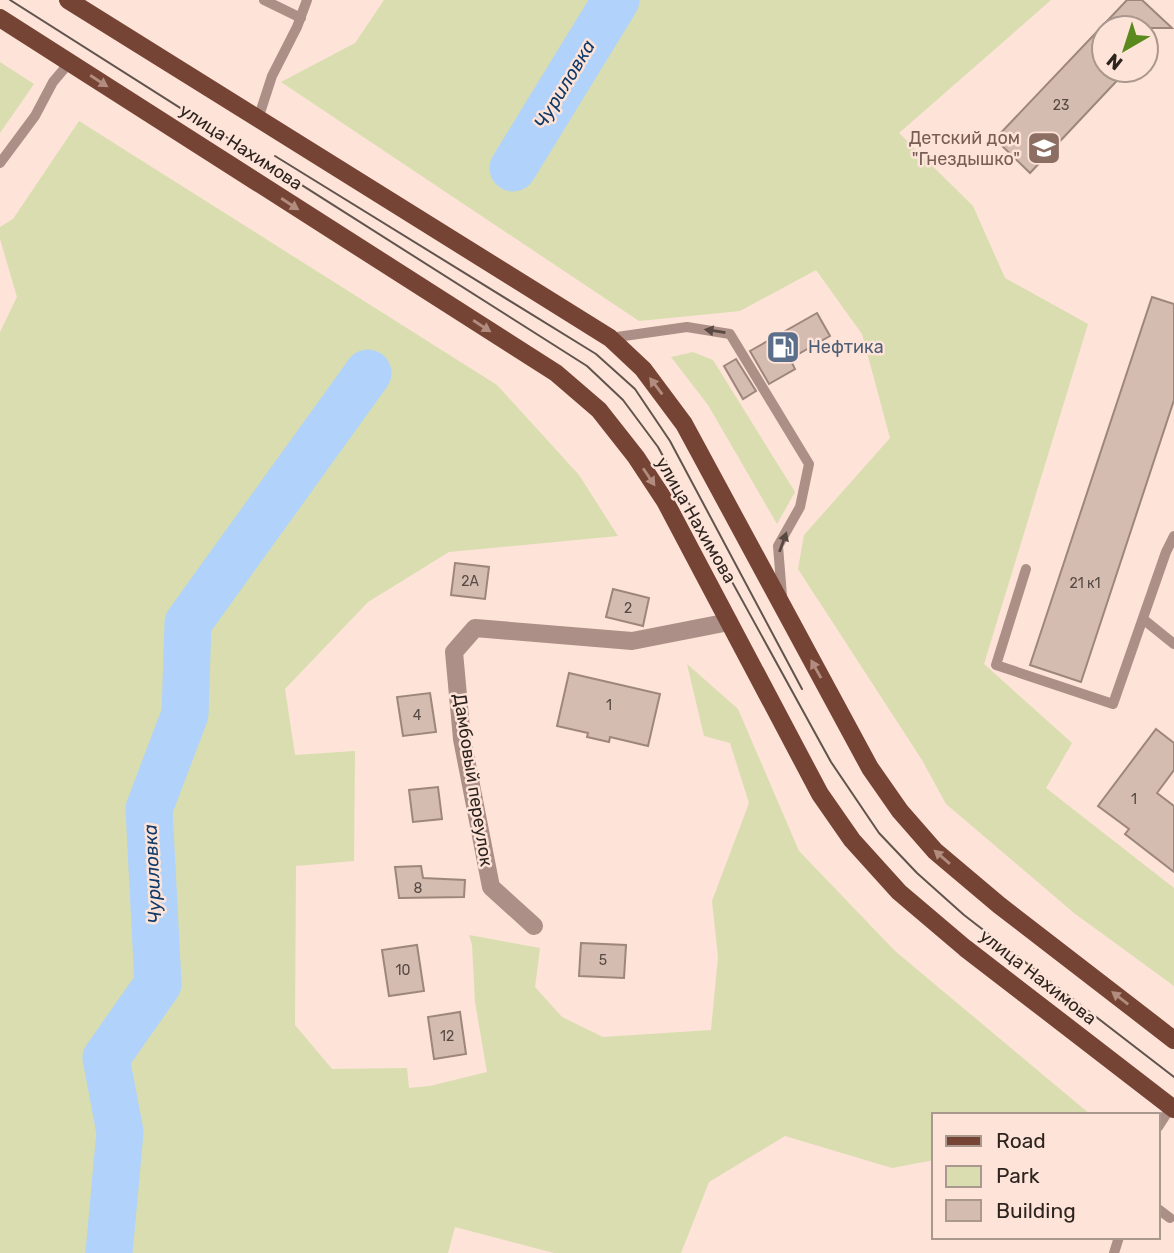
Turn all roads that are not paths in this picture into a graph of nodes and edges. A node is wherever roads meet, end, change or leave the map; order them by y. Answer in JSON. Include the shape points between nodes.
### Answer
{"nodes":[{"id":1,"x":68,"y":0,"type":"edge"},
{"id":2,"x":264,"y":0,"type":"edge"},
{"id":3,"x":307,"y":0,"type":"edge"},
{"id":4,"x":0,"y":18,"type":"edge"},
{"id":5,"x":301,"y":18,"type":"junction"},
{"id":6,"x":69,"y":62,"type":"junction"},
{"id":7,"x":258,"y":119,"type":"junction"},
{"id":8,"x":0,"y":163,"type":"edge"},
{"id":9,"x":610,"y":338,"type":"junction"},
{"id":10,"x":1174,"y":536,"type":"edge"},
{"id":11,"x":1027,"y":569,"type":"dead end"},
{"id":12,"x":782,"y":609,"type":"junction"},
{"id":13,"x":1143,"y":619,"type":"junction"},
{"id":14,"x":729,"y":622,"type":"junction"},
{"id":15,"x":1174,"y":643,"type":"edge"},
{"id":16,"x":534,"y":926,"type":"dead end"},
{"id":17,"x":1174,"y":1040,"type":"edge"},
{"id":18,"x":1172,"y":1108,"type":"edge"},
{"id":19,"x":1160,"y":1124,"type":"edge"},
{"id":20,"x":1160,"y":1210,"type":"edge"},
{"id":21,"x":1170,"y":1218,"type":"dead end"}],
"edges":[{"from":1,"to":7,"type":"main road","name":"улица Нахимова"},
{"from":2,"to":5,"type":"lane"},
{"from":3,"to":5,"type":"lane"},
{"from":4,"to":6,"type":"main road","name":"улица Нахимова"},
{"from":5,"to":7,"type":"lane","via":[[272,76]]},
{"from":6,"to":8,"type":"lane"},
{"from":6,"to":14,"type":"main road","name":"улица Нахимова","one_way":true,"via":[[556,373],[599,410],[635,457],[665,501]]},
{"from":7,"to":9,"type":"main road","name":"улица Нахимова"},
{"from":12,"to":9,"type":"main road","name":"улица Нахимова","one_way":true,"via":[[684,424],[643,369]]},
{"from":12,"to":9,"type":"lane","one_way":true,"via":[[778,546],[800,507],[809,464],[730,334],[687,327]]},
{"from":10,"to":13,"type":"lane"},
{"from":11,"to":13,"type":"lane","via":[[996,665],[1113,704]]},
{"from":17,"to":12,"type":"main road","name":"улица Нахимова","one_way":true,"via":[[934,851],[870,768]]},
{"from":13,"to":15,"type":"lane"},
{"from":14,"to":16,"type":"street","name":"Дамбовый переулок","via":[[632,641],[475,628],[454,652],[462,739],[491,887]]},
{"from":14,"to":18,"type":"main road","name":"улица Нахимова","via":[[820,794],[852,840],[899,892]]},
{"from":18,"to":19,"type":"lane"},
{"from":20,"to":21,"type":"lane"}]}
